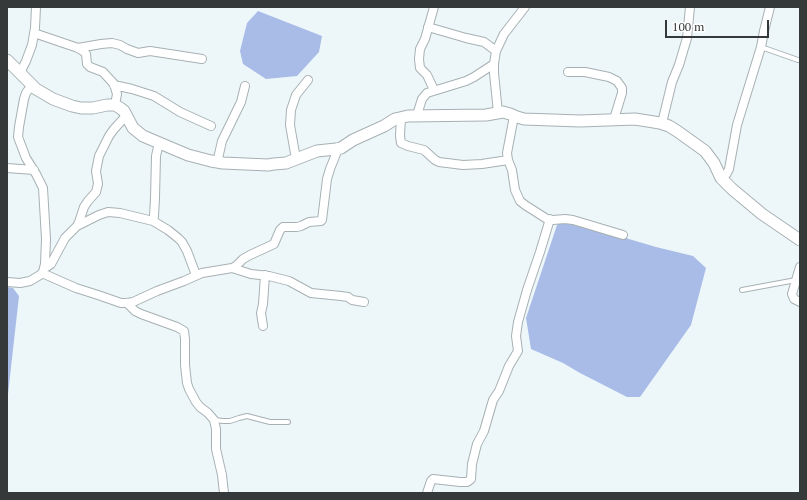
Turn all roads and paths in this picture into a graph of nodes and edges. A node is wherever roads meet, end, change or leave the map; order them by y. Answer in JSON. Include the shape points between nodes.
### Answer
{"nodes":[{"id":1,"x":36,"y":7,"type":"edge"},
{"id":2,"x":434,"y":7,"type":"edge"},
{"id":3,"x":525,"y":7,"type":"edge"},
{"id":4,"x":690,"y":7,"type":"edge"},
{"id":5,"x":770,"y":7,"type":"edge"},
{"id":6,"x":428,"y":27,"type":"junction"},
{"id":7,"x":34,"y":33,"type":"junction"},
{"id":8,"x":761,"y":47,"type":"junction"},
{"id":9,"x":78,"y":48,"type":"junction"},
{"id":10,"x":496,"y":51,"type":"junction"},
{"id":11,"x":202,"y":59,"type":"dead end"},
{"id":12,"x":7,"y":60,"type":"edge"},
{"id":13,"x":798,"y":60,"type":"dead end"},
{"id":14,"x":494,"y":64,"type":"junction"},
{"id":15,"x":568,"y":72,"type":"dead end"},
{"id":16,"x":20,"y":73,"type":"junction"},
{"id":17,"x":308,"y":80,"type":"dead end"},
{"id":18,"x":32,"y":85,"type":"junction"},
{"id":19,"x":114,"y":85,"type":"junction"},
{"id":20,"x":245,"y":86,"type":"dead end"},
{"id":21,"x":434,"y":90,"type":"junction"},
{"id":22,"x":115,"y":105,"type":"junction"},
{"id":23,"x":498,"y":113,"type":"junction"},
{"id":24,"x":417,"y":115,"type":"junction"},
{"id":25,"x":126,"y":116,"type":"junction"},
{"id":26,"x":514,"y":116,"type":"junction"},
{"id":27,"x":401,"y":117,"type":"junction"},
{"id":28,"x":614,"y":119,"type":"junction"},
{"id":29,"x":662,"y":123,"type":"junction"},
{"id":30,"x":211,"y":126,"type":"dead end"},
{"id":31,"x":159,"y":143,"type":"junction"},
{"id":32,"x":338,"y":149,"type":"junction"},
{"id":33,"x":296,"y":159,"type":"junction"},
{"id":34,"x":508,"y":160,"type":"junction"},
{"id":35,"x":217,"y":163,"type":"junction"},
{"id":36,"x":7,"y":168,"type":"edge"},
{"id":37,"x":34,"y":170,"type":"junction"},
{"id":38,"x":722,"y":180,"type":"junction"},
{"id":39,"x":550,"y":219,"type":"junction"},
{"id":40,"x":153,"y":221,"type":"junction"},
{"id":41,"x":77,"y":226,"type":"junction"},
{"id":42,"x":623,"y":236,"type":"dead end"},
{"id":43,"x":800,"y":240,"type":"edge"},
{"id":44,"x":800,"y":267,"type":"edge"},
{"id":45,"x":232,"y":268,"type":"junction"},
{"id":46,"x":43,"y":271,"type":"junction"},
{"id":47,"x":196,"y":275,"type":"junction"},
{"id":48,"x":265,"y":275,"type":"junction"},
{"id":49,"x":796,"y":280,"type":"junction"},
{"id":50,"x":7,"y":282,"type":"edge"},
{"id":51,"x":742,"y":290,"type":"dead end"},
{"id":52,"x":364,"y":302,"type":"dead end"},
{"id":53,"x":800,"y":302,"type":"edge"},
{"id":54,"x":126,"y":303,"type":"junction"},
{"id":55,"x":263,"y":326,"type":"dead end"},
{"id":56,"x":214,"y":420,"type":"junction"},
{"id":57,"x":288,"y":422,"type":"dead end"},
{"id":58,"x":224,"y":493,"type":"edge"},
{"id":59,"x":427,"y":493,"type":"edge"}],
"edges":[{"from":1,"to":7,"type":"street"},
{"from":2,"to":6,"type":"street"},
{"from":3,"to":10,"type":"street","via":[[507,30]]},
{"from":4,"to":29,"type":"street","via":[[687,38]]},
{"from":5,"to":8,"type":"street"},
{"from":6,"to":10,"type":"street","via":[[484,42]]},
{"from":6,"to":21,"type":"street","via":[[419,53],[419,66],[427,75]]},
{"from":7,"to":9,"type":"street"},
{"from":7,"to":16,"type":"street","via":[[32,45]]},
{"from":8,"to":13,"type":"lane"},
{"from":8,"to":38,"type":"street","via":[[737,125],[729,169]]},
{"from":9,"to":11,"type":"street","via":[[112,43],[138,53],[150,51]]},
{"from":9,"to":19,"type":"street","via":[[86,54],[88,64],[103,72]]},
{"from":10,"to":14,"type":"street"},
{"from":12,"to":16,"type":"street"},
{"from":14,"to":21,"type":"street","via":[[466,81]]},
{"from":14,"to":23,"type":"street"},
{"from":15,"to":28,"type":"street","via":[[585,72],[617,81],[622,93]]},
{"from":16,"to":18,"type":"street"},
{"from":17,"to":33,"type":"street","via":[[296,95],[291,110],[290,126]]},
{"from":18,"to":22,"type":"street","via":[[46,96],[72,106],[87,108]]},
{"from":18,"to":37,"type":"street","via":[[24,99],[18,137],[22,150]]},
{"from":19,"to":22,"type":"street","via":[[117,94]]},
{"from":19,"to":30,"type":"street","via":[[154,96],[180,112]]},
{"from":20,"to":35,"type":"street","via":[[222,141]]},
{"from":21,"to":24,"type":"street","via":[[424,96]]},
{"from":22,"to":25,"type":"street"},
{"from":23,"to":24,"type":"street"},
{"from":23,"to":26,"type":"street"},
{"from":24,"to":27,"type":"street"},
{"from":25,"to":31,"type":"street","via":[[135,130]]},
{"from":25,"to":41,"type":"street","via":[[103,147],[96,171],[96,192],[84,207]]},
{"from":26,"to":28,"type":"street","via":[[524,119],[566,121]]},
{"from":26,"to":34,"type":"street"},
{"from":27,"to":32,"type":"street"},
{"from":27,"to":34,"type":"street","via":[[401,143],[424,150],[439,162],[463,165]]},
{"from":28,"to":29,"type":"street"},
{"from":29,"to":38,"type":"street","via":[[677,130],[705,151]]},
{"from":31,"to":35,"type":"street"},
{"from":31,"to":40,"type":"street"},
{"from":32,"to":33,"type":"street","via":[[317,151]]},
{"from":32,"to":45,"type":"street","via":[[330,169],[322,220],[297,227],[283,227],[274,244],[243,259]]},
{"from":33,"to":35,"type":"street","via":[[268,165]]},
{"from":34,"to":39,"type":"street","via":[[520,201]]},
{"from":36,"to":37,"type":"street"},
{"from":37,"to":46,"type":"street","via":[[43,192],[46,239]]},
{"from":38,"to":43,"type":"street","via":[[757,211]]},
{"from":39,"to":42,"type":"street","via":[[573,220]]},
{"from":39,"to":59,"type":"street","via":[[518,322],[518,351],[493,400],[484,431],[477,444],[471,479],[460,482],[433,479]]},
{"from":40,"to":41,"type":"street","via":[[108,212]]},
{"from":40,"to":47,"type":"street","via":[[182,242]]},
{"from":41,"to":46,"type":"street","via":[[65,238],[51,264]]},
{"from":44,"to":49,"type":"street"},
{"from":45,"to":47,"type":"street"},
{"from":45,"to":48,"type":"street"},
{"from":46,"to":50,"type":"street","via":[[24,283]]},
{"from":46,"to":54,"type":"street","via":[[91,293]]},
{"from":47,"to":54,"type":"street"},
{"from":48,"to":52,"type":"street","via":[[289,281],[310,293],[348,297]]},
{"from":48,"to":55,"type":"street","via":[[261,313]]},
{"from":49,"to":51,"type":"lane"},
{"from":49,"to":53,"type":"street","via":[[792,296]]},
{"from":54,"to":56,"type":"street","via":[[141,314],[184,331],[189,389],[200,407]]},
{"from":56,"to":57,"type":"lane","via":[[230,421],[246,416],[270,422]]},
{"from":56,"to":58,"type":"street"}]}
